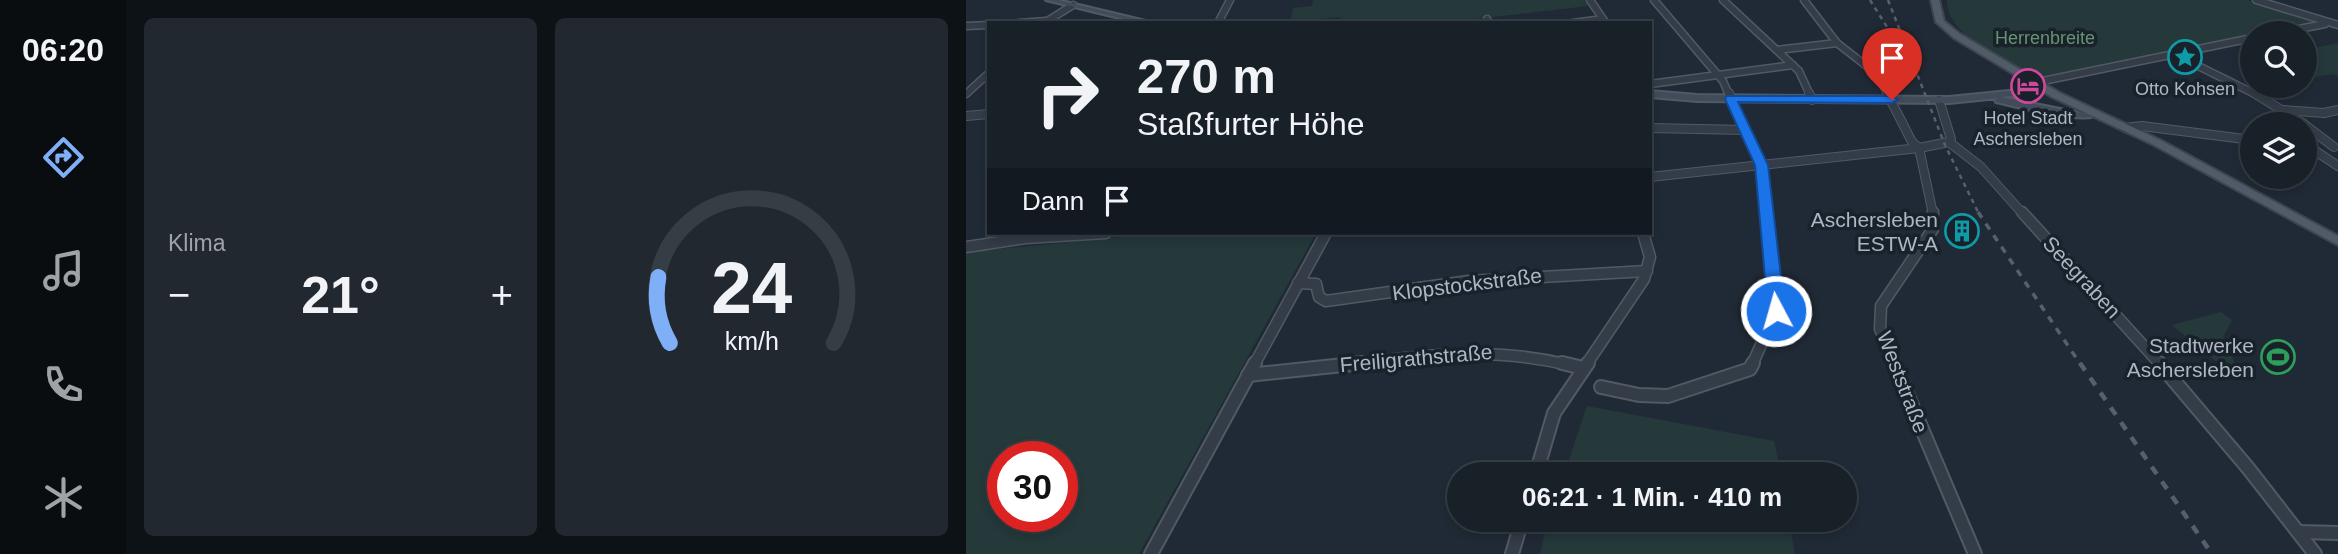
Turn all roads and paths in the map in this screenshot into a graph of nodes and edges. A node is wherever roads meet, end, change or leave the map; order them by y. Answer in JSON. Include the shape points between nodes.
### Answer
{"nodes":[{"id":1,"x":1049,"y":0,"type":"edge"},
{"id":2,"x":1230,"y":0,"type":"edge"},
{"id":3,"x":1590,"y":0,"type":"edge"},
{"id":4,"x":1654,"y":0,"type":"edge"},
{"id":5,"x":1723,"y":0,"type":"edge"},
{"id":6,"x":1804,"y":0,"type":"edge"},
{"id":7,"x":1935,"y":0,"type":"edge"},
{"id":8,"x":2256,"y":0,"type":"edge"},
{"id":9,"x":1073,"y":5,"type":"junction"},
{"id":10,"x":1047,"y":21,"type":"edge"},
{"id":11,"x":1143,"y":21,"type":"edge"},
{"id":12,"x":1220,"y":21,"type":"edge"},
{"id":13,"x":1604,"y":21,"type":"edge"},
{"id":14,"x":2327,"y":23,"type":"junction"},
{"id":15,"x":987,"y":24,"type":"edge"},
{"id":16,"x":2317,"y":25,"type":"edge"},
{"id":17,"x":2338,"y":25,"type":"edge"},
{"id":18,"x":966,"y":26,"type":"edge"},
{"id":19,"x":2240,"y":40,"type":"edge"},
{"id":20,"x":1837,"y":43,"type":"junction"},
{"id":21,"x":1777,"y":50,"type":"junction"},
{"id":22,"x":2175,"y":54,"type":"junction"},
{"id":23,"x":1793,"y":65,"type":"junction"},
{"id":24,"x":987,"y":75,"type":"edge"},
{"id":25,"x":1719,"y":75,"type":"junction"},
{"id":26,"x":2038,"y":82,"type":"junction"},
{"id":27,"x":1652,"y":84,"type":"edge"},
{"id":28,"x":2048,"y":90,"type":"junction"},
{"id":29,"x":966,"y":94,"type":"edge"},
{"id":30,"x":1652,"y":94,"type":"edge"},
{"id":31,"x":2013,"y":94,"type":"junction"},
{"id":32,"x":1985,"y":98,"type":"junction"},
{"id":33,"x":1731,"y":99,"type":"junction"},
{"id":34,"x":1812,"y":100,"type":"junction"},
{"id":35,"x":1892,"y":100,"type":"junction"},
{"id":36,"x":1939,"y":100,"type":"junction"},
{"id":37,"x":2019,"y":104,"type":"junction"},
{"id":38,"x":2281,"y":110,"type":"junction"},
{"id":39,"x":2284,"y":112,"type":"edge"},
{"id":40,"x":2338,"y":113,"type":"edge"},
{"id":41,"x":987,"y":114,"type":"edge"},
{"id":42,"x":2097,"y":114,"type":"junction"},
{"id":43,"x":966,"y":116,"type":"edge"},
{"id":44,"x":1652,"y":128,"type":"edge"},
{"id":45,"x":2125,"y":128,"type":"junction"},
{"id":46,"x":1745,"y":130,"type":"junction"},
{"id":47,"x":2317,"y":134,"type":"edge"},
{"id":48,"x":2240,"y":138,"type":"edge"},
{"id":49,"x":1949,"y":142,"type":"junction"},
{"id":50,"x":2317,"y":146,"type":"edge"},
{"id":51,"x":2336,"y":147,"type":"edge"},
{"id":52,"x":1919,"y":148,"type":"junction"},
{"id":53,"x":2317,"y":153,"type":"edge"},
{"id":54,"x":1761,"y":165,"type":"junction"},
{"id":55,"x":2338,"y":166,"type":"edge"},
{"id":56,"x":1652,"y":177,"type":"edge"},
{"id":57,"x":1025,"y":235,"type":"edge"},
{"id":58,"x":1085,"y":235,"type":"edge"},
{"id":59,"x":1325,"y":235,"type":"edge"},
{"id":60,"x":1644,"y":235,"type":"edge"},
{"id":61,"x":2338,"y":241,"type":"edge"},
{"id":62,"x":966,"y":247,"type":"edge"},
{"id":63,"x":1647,"y":271,"type":"junction"},
{"id":64,"x":1298,"y":283,"type":"junction"},
{"id":65,"x":1583,"y":368,"type":"junction"},
{"id":66,"x":1248,"y":375,"type":"junction"},
{"id":67,"x":1601,"y":387,"type":"dead end"},
{"id":68,"x":1540,"y":462,"type":"edge"},
{"id":69,"x":1519,"y":532,"type":"edge"},
{"id":70,"x":2299,"y":532,"type":"junction"},
{"id":71,"x":2338,"y":533,"type":"edge"},
{"id":72,"x":1151,"y":554,"type":"edge"},
{"id":73,"x":1513,"y":554,"type":"edge"},
{"id":74,"x":1975,"y":554,"type":"edge"},
{"id":75,"x":2315,"y":554,"type":"edge"}],
"edges":[{"from":1,"to":9,"type":"main road"},
{"from":2,"to":12,"type":"street"},
{"from":3,"to":13,"type":"street"},
{"from":4,"to":25,"type":"street"},
{"from":5,"to":21,"type":"street"},
{"from":6,"to":20,"type":"street","name":"Weststraße"},
{"from":7,"to":26,"type":"main road","via":[[1937,16],[1946,28]]},
{"from":8,"to":14,"type":"street"},
{"from":9,"to":10,"type":"street"},
{"from":9,"to":11,"type":"main road"},
{"from":14,"to":16,"type":"street"},
{"from":14,"to":17,"type":"street"},
{"from":15,"to":18,"type":"street"},
{"from":19,"to":22,"type":"street"},
{"from":20,"to":21,"type":"street"},
{"from":20,"to":35,"type":"street","name":"Weststraße","via":[[1876,72]]},
{"from":21,"to":23,"type":"street"},
{"from":22,"to":26,"type":"street"},
{"from":22,"to":38,"type":"street"},
{"from":23,"to":25,"type":"street"},
{"from":23,"to":34,"type":"street"},
{"from":24,"to":29,"type":"street"},
{"from":25,"to":27,"type":"street"},
{"from":25,"to":33,"type":"street"},
{"from":26,"to":28,"type":"main road"},
{"from":28,"to":31,"type":"main road"},
{"from":28,"to":42,"type":"main road"},
{"from":30,"to":33,"type":"main road"},
{"from":31,"to":32,"type":"main road"},
{"from":31,"to":37,"type":"main road","via":[[2011,99]]},
{"from":32,"to":36,"type":"main road"},
{"from":32,"to":37,"type":"main road"},
{"from":33,"to":34,"type":"main road"},
{"from":33,"to":46,"type":"street"},
{"from":34,"to":35,"type":"main road"},
{"from":35,"to":36,"type":"main road"},
{"from":35,"to":52,"type":"street","name":"Weststraße"},
{"from":36,"to":49,"type":"street"},
{"from":37,"to":42,"type":"main road","via":[[2080,116]]},
{"from":38,"to":39,"type":"street"},
{"from":38,"to":40,"type":"street"},
{"from":41,"to":43,"type":"street"},
{"from":42,"to":45,"type":"main road"},
{"from":44,"to":46,"type":"street"},
{"from":45,"to":48,"type":"street","via":[[2142,126]]},
{"from":45,"to":61,"type":"main road"},
{"from":46,"to":54,"type":"street"},
{"from":47,"to":51,"type":"street"},
{"from":49,"to":52,"type":"street"},
{"from":49,"to":70,"type":"street","name":"Seegraben","via":[[2131,328]]},
{"from":50,"to":51,"type":"street"},
{"from":52,"to":54,"type":"street"},
{"from":52,"to":74,"type":"street","name":"Weststraße","via":[[1933,204],[1933,229],[1881,306],[1880,329]]},
{"from":53,"to":55,"type":"street"},
{"from":54,"to":56,"type":"street"},
{"from":54,"to":67,"type":"street","via":[[1776,311],[1750,369],[1675,395],[1647,396]]},
{"from":57,"to":58,"type":"street","via":[[1042,239]]},
{"from":57,"to":62,"type":"street"},
{"from":59,"to":64,"type":"street"},
{"from":60,"to":63,"type":"street","via":[[1650,257]]},
{"from":63,"to":64,"type":"street","name":"Klopstockstraße","via":[[1494,279],[1326,301],[1319,297],[1316,284]]},
{"from":63,"to":65,"type":"street"},
{"from":64,"to":66,"type":"street"},
{"from":65,"to":66,"type":"street","name":"Freiligrathstraße","via":[[1495,351],[1393,357]]},
{"from":65,"to":68,"type":"street","via":[[1554,413]]},
{"from":66,"to":72,"type":"street"},
{"from":69,"to":73,"type":"street"},
{"from":70,"to":71,"type":"street"},
{"from":70,"to":75,"type":"street","name":"Seegraben"}]}
